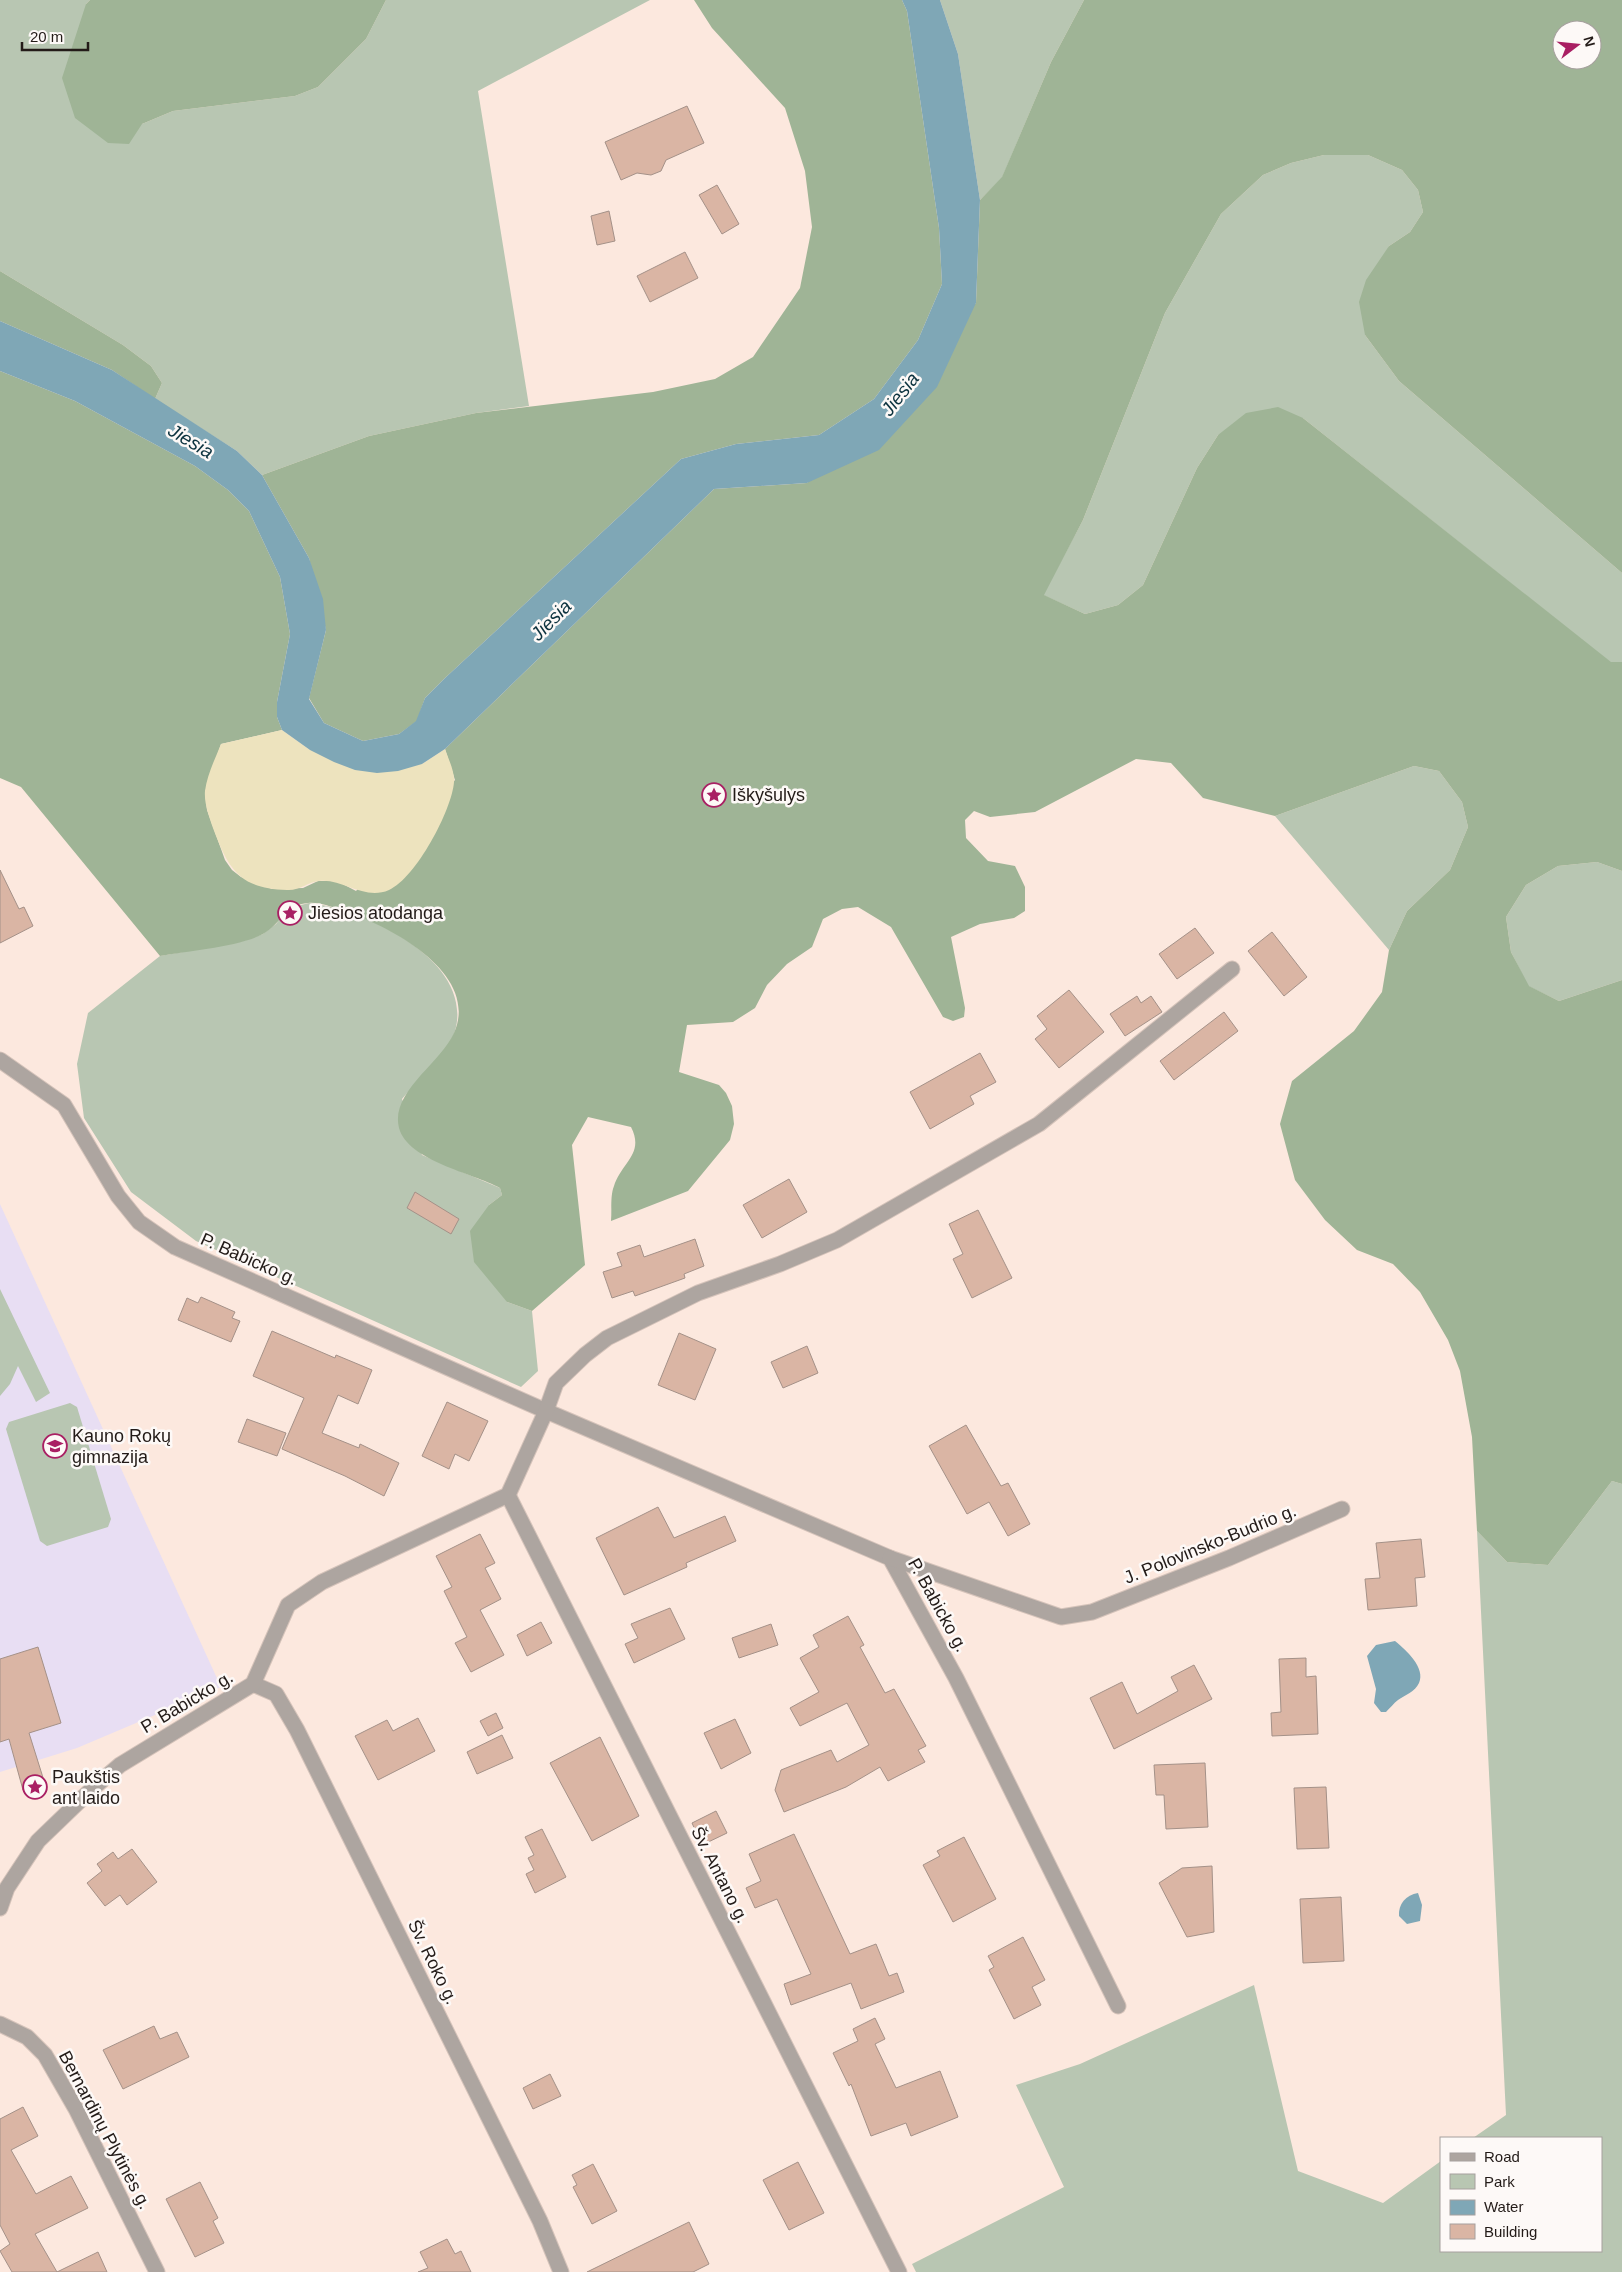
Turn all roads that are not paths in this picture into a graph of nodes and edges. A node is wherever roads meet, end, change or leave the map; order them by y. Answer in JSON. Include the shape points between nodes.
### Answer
{"nodes":[{"id":1,"x":1232,"y":969,"type":"dead end"},
{"id":2,"x":0,"y":1060,"type":"edge"},
{"id":3,"x":546,"y":1411,"type":"junction"},
{"id":4,"x":508,"y":1495,"type":"junction"},
{"id":5,"x":1342,"y":1509,"type":"dead end"},
{"id":6,"x":890,"y":1558,"type":"junction"},
{"id":7,"x":252,"y":1684,"type":"junction"},
{"id":8,"x":0,"y":1908,"type":"edge"},
{"id":9,"x":1118,"y":2006,"type":"dead end"},
{"id":10,"x":0,"y":2024,"type":"edge"},
{"id":11,"x":157,"y":2272,"type":"edge"},
{"id":12,"x":561,"y":2272,"type":"edge"},
{"id":13,"x":899,"y":2272,"type":"edge"}],
"edges":[{"from":1,"to":3,"type":"street","via":[[1039,1124],[837,1240],[698,1293],[607,1338],[556,1383]]},
{"from":2,"to":3,"type":"street","name":"P. Babicko g.","via":[[64,1105],[118,1196],[139,1222],[175,1247]]},
{"from":3,"to":4,"type":"street"},
{"from":3,"to":6,"type":"street","name":"P. Babicko g."},
{"from":4,"to":7,"type":"street","name":"P. Babicko g.","via":[[322,1582],[288,1605]]},
{"from":4,"to":13,"type":"street","name":"Šv. Antano g."},
{"from":5,"to":6,"type":"street","name":"J. Polovinsko-Budrio g.","via":[[1092,1612],[1061,1617]]},
{"from":6,"to":9,"type":"street","name":"P. Babicko g.","via":[[956,1678]]},
{"from":7,"to":8,"type":"street","name":"P. Babicko g.","via":[[120,1765],[93,1788],[38,1841],[7,1888]]},
{"from":7,"to":12,"type":"street","name":"Šv. Roko g.","via":[[276,1694],[297,1730],[540,2221]]},
{"from":10,"to":11,"type":"street","name":"Bernardinų Plytinės g.","via":[[27,2036],[45,2055]]}]}
